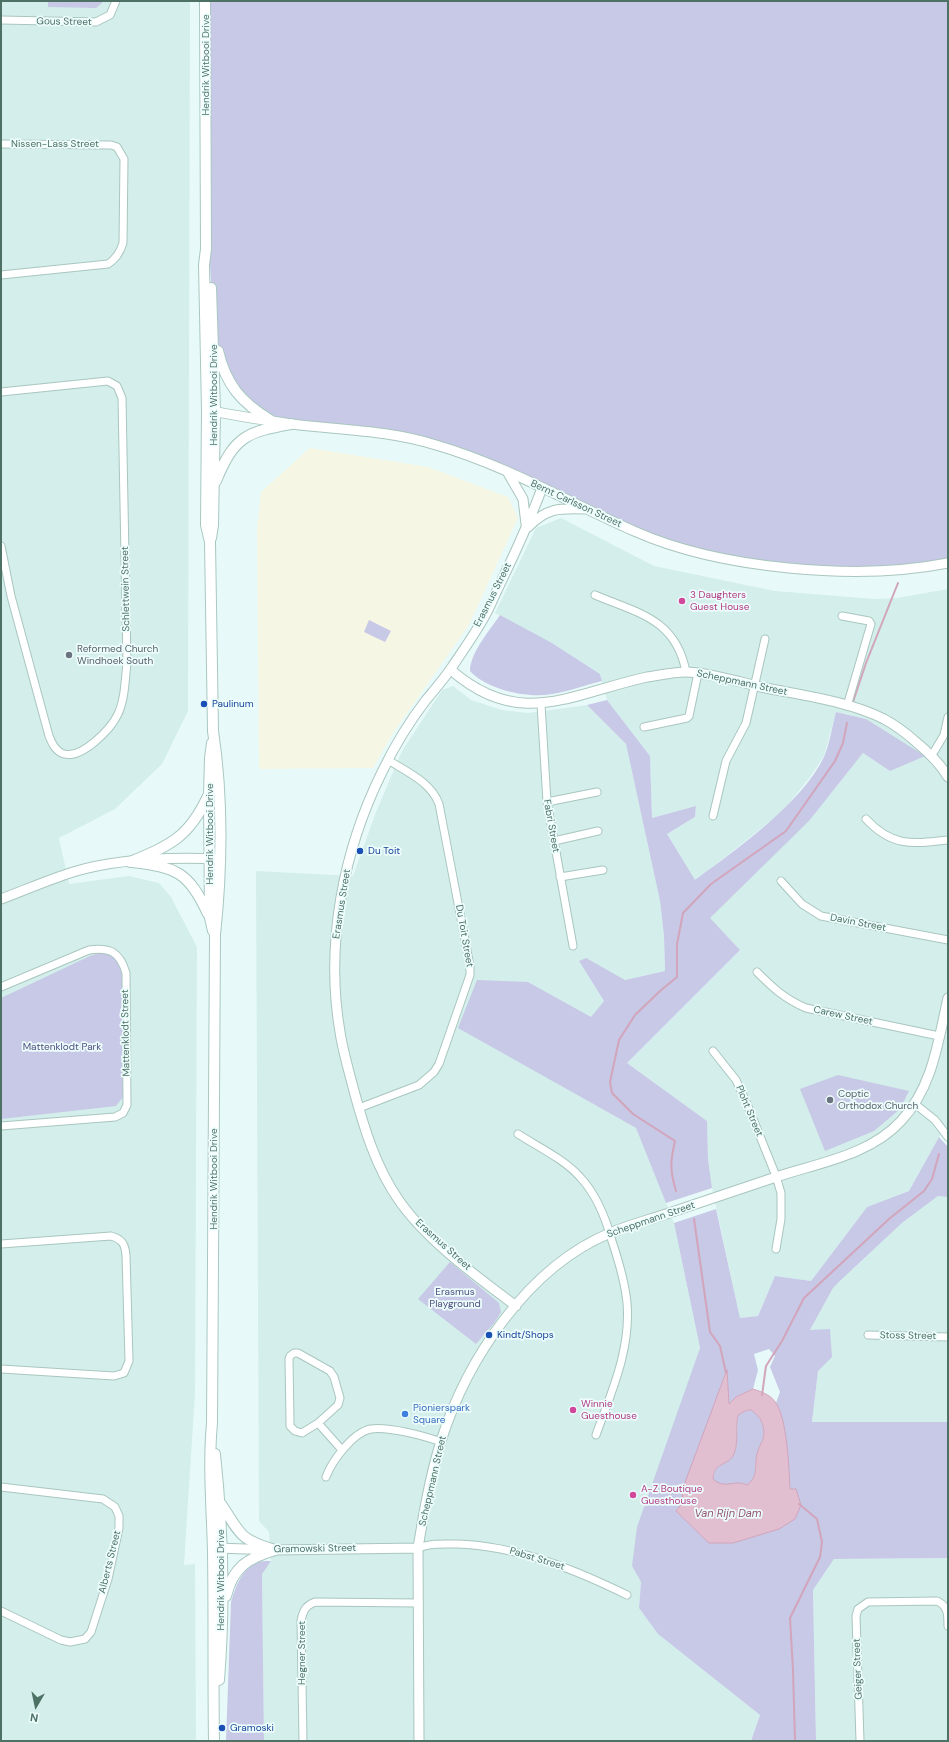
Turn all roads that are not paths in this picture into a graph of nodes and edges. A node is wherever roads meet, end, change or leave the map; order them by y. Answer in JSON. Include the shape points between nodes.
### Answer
{"nodes":[{"id":1,"x":116,"y":1,"type":"edge"},
{"id":2,"x":205,"y":1,"type":"edge"},
{"id":3,"x":1,"y":20,"type":"edge"},
{"id":4,"x":1,"y":144,"type":"edge"},
{"id":5,"x":206,"y":248,"type":"junction"},
{"id":6,"x":1,"y":275,"type":"edge"},
{"id":7,"x":214,"y":334,"type":"junction"},
{"id":8,"x":1,"y":392,"type":"edge"},
{"id":9,"x":211,"y":411,"type":"junction"},
{"id":10,"x":270,"y":420,"type":"junction"},
{"id":11,"x":292,"y":424,"type":"junction"},
{"id":12,"x":508,"y":472,"type":"junction"},
{"id":13,"x":214,"y":486,"type":"junction"},
{"id":14,"x":542,"y":488,"type":"junction"},
{"id":15,"x":587,"y":509,"type":"junction"},
{"id":16,"x":526,"y":529,"type":"junction"},
{"id":17,"x":210,"y":542,"type":"junction"},
{"id":18,"x":1,"y":546,"type":"edge"},
{"id":19,"x":948,"y":563,"type":"edge"},
{"id":20,"x":595,"y":595,"type":"dead end"},
{"id":21,"x":842,"y":616,"type":"dead end"},
{"id":22,"x":765,"y":639,"type":"dead end"},
{"id":23,"x":451,"y":670,"type":"junction"},
{"id":24,"x":686,"y":672,"type":"junction"},
{"id":25,"x":698,"y":673,"type":"junction"},
{"id":26,"x":754,"y":685,"type":"junction"},
{"id":27,"x":541,"y":704,"type":"junction"},
{"id":28,"x":847,"y":706,"type":"junction"},
{"id":29,"x":948,"y":717,"type":"edge"},
{"id":30,"x":644,"y":727,"type":"dead end"},
{"id":31,"x":214,"y":732,"type":"junction"},
{"id":32,"x":932,"y":755,"type":"junction"},
{"id":33,"x":388,"y":760,"type":"junction"},
{"id":34,"x":948,"y":777,"type":"edge"},
{"id":35,"x":597,"y":792,"type":"dead end"},
{"id":36,"x":209,"y":794,"type":"junction"},
{"id":37,"x":546,"y":802,"type":"junction"},
{"id":38,"x":713,"y":816,"type":"dead end"},
{"id":39,"x":866,"y":819,"type":"dead end"},
{"id":40,"x":598,"y":831,"type":"dead end"},
{"id":41,"x":948,"y":840,"type":"edge"},
{"id":42,"x":554,"y":841,"type":"junction"},
{"id":43,"x":215,"y":859,"type":"junction"},
{"id":44,"x":130,"y":862,"type":"junction"},
{"id":45,"x":603,"y":870,"type":"dead end"},
{"id":46,"x":560,"y":877,"type":"junction"},
{"id":47,"x":781,"y":880,"type":"dead end"},
{"id":48,"x":1,"y":900,"type":"edge"},
{"id":49,"x":210,"y":918,"type":"junction"},
{"id":50,"x":215,"y":935,"type":"junction"},
{"id":51,"x":948,"y":940,"type":"edge"},
{"id":52,"x":573,"y":946,"type":"dead end"},
{"id":53,"x":758,"y":972,"type":"dead end"},
{"id":54,"x":1,"y":987,"type":"edge"},
{"id":55,"x":948,"y":998,"type":"edge"},
{"id":56,"x":940,"y":1036,"type":"junction"},
{"id":57,"x":714,"y":1051,"type":"dead end"},
{"id":58,"x":915,"y":1104,"type":"junction"},
{"id":59,"x":359,"y":1108,"type":"junction"},
{"id":60,"x":1,"y":1126,"type":"edge"},
{"id":61,"x":518,"y":1134,"type":"dead end"},
{"id":62,"x":948,"y":1136,"type":"edge"},
{"id":63,"x":776,"y":1176,"type":"junction"},
{"id":64,"x":610,"y":1233,"type":"junction"},
{"id":65,"x":1,"y":1244,"type":"edge"},
{"id":66,"x":776,"y":1249,"type":"dead end"},
{"id":67,"x":516,"y":1306,"type":"junction"},
{"id":68,"x":868,"y":1335,"type":"dead end"},
{"id":69,"x":948,"y":1337,"type":"edge"},
{"id":70,"x":1,"y":1369,"type":"edge"},
{"id":71,"x":212,"y":1422,"type":"junction"},
{"id":72,"x":318,"y":1423,"type":"junction"},
{"id":73,"x":596,"y":1435,"type":"dead end"},
{"id":74,"x":441,"y":1442,"type":"junction"},
{"id":75,"x":342,"y":1450,"type":"junction"},
{"id":76,"x":326,"y":1477,"type":"dead end"},
{"id":77,"x":1,"y":1487,"type":"edge"},
{"id":78,"x":220,"y":1504,"type":"junction"},
{"id":79,"x":217,"y":1548,"type":"junction"},
{"id":80,"x":418,"y":1548,"type":"junction"},
{"id":81,"x":275,"y":1550,"type":"junction"},
{"id":82,"x":627,"y":1595,"type":"dead end"},
{"id":83,"x":419,"y":1603,"type":"junction"},
{"id":84,"x":223,"y":1609,"type":"junction"},
{"id":85,"x":1,"y":1611,"type":"edge"},
{"id":86,"x":948,"y":1626,"type":"edge"},
{"id":87,"x":214,"y":1740,"type":"edge"},
{"id":88,"x":303,"y":1741,"type":"edge"},
{"id":89,"x":419,"y":1741,"type":"edge"},
{"id":90,"x":860,"y":1741,"type":"edge"}],
"edges":[{"from":1,"to":3,"type":"street","name":"Gous Street","via":[[110,15],[96,22]]},
{"from":2,"to":5,"type":"main road","name":"Hendrik Witbooi Drive"},
{"from":4,"to":6,"type":"street","name":"Nissen-Lass Street","via":[[111,145],[117,147],[124,159],[123,243],[116,259],[108,264]]},
{"from":5,"to":7,"type":"main road","name":"Hendrik Witbooi Drive","via":[[210,264]]},
{"from":5,"to":9,"type":"main road","name":"Hendrik Witbooi Drive","via":[[204,265]]},
{"from":7,"to":9,"type":"main road","name":"Hendrik Witbooi Drive"},
{"from":7,"to":10,"type":"main road","via":[[222,367],[231,385],[246,403]]},
{"from":8,"to":18,"type":"street","name":"Schlettwein Street","via":[[108,382],[117,386],[122,398],[127,670],[122,704],[117,716],[93,744],[78,753],[64,754],[54,748],[49,736],[11,596]]},
{"from":9,"to":10,"type":"street","name":"Bernt Carlsson Street"},
{"from":9,"to":13,"type":"main road","name":"Hendrik Witbooi Drive"},
{"from":9,"to":17,"type":"main road","name":"Hendrik Witbooi Drive","via":[[206,525]]},
{"from":10,"to":11,"type":"street","name":"Bernt Carlsson Street"},
{"from":11,"to":12,"type":"street","name":"Bernt Carlsson Street","via":[[406,437],[437,445]]},
{"from":11,"to":13,"type":"main road","via":[[260,430],[244,438],[225,461]]},
{"from":12,"to":14,"type":"street","name":"Bernt Carlsson Street"},
{"from":12,"to":16,"type":"street","via":[[523,499]]},
{"from":13,"to":17,"type":"main road","name":"Hendrik Witbooi Drive"},
{"from":14,"to":15,"type":"street","name":"Bernt Carlsson Street"},
{"from":14,"to":16,"type":"street","name":"Erasmus Street"},
{"from":15,"to":16,"type":"street","via":[[556,509],[538,517]]},
{"from":15,"to":19,"type":"street","name":"Bernt Carlsson Street","via":[[635,532],[674,545],[713,556],[768,565],[873,571],[921,568]]},
{"from":16,"to":23,"type":"street","name":"Erasmus Street","via":[[487,611]]},
{"from":17,"to":31,"type":"main road","name":"Hendrik Witbooi Drive"},
{"from":20,"to":24,"type":"street","via":[[657,621],[682,652]]},
{"from":21,"to":28,"type":"street","via":[[869,621],[871,624]]},
{"from":22,"to":26,"type":"street"},
{"from":23,"to":27,"type":"street","name":"Scheppmann Street","via":[[487,695],[508,702]]},
{"from":23,"to":33,"type":"street","name":"Erasmus Street","via":[[415,715]]},
{"from":24,"to":25,"type":"street","name":"Scheppmann Street"},
{"from":24,"to":27,"type":"street","name":"Scheppmann Street","via":[[625,682]]},
{"from":25,"to":26,"type":"street","name":"Scheppmann Street"},
{"from":25,"to":30,"type":"street","via":[[687,718]]},
{"from":26,"to":28,"type":"street","name":"Scheppmann Street"},
{"from":26,"to":38,"type":"street","via":[[743,732],[726,761]]},
{"from":27,"to":37,"type":"street","name":"Fabri Street"},
{"from":28,"to":32,"type":"street","name":"Scheppmann Street","via":[[883,719]]},
{"from":29,"to":32,"type":"street","via":[[944,735]]},
{"from":31,"to":36,"type":"main road","name":"Hendrik Witbooi Drive"},
{"from":31,"to":43,"type":"main road","name":"Hendrik Witbooi Drive","via":[[217,759]]},
{"from":32,"to":34,"type":"street","name":"Scheppmann Street"},
{"from":33,"to":59,"type":"street","name":"Erasmus Street","via":[[367,805],[349,860],[334,958],[340,1031]]},
{"from":33,"to":59,"type":"street","name":"Du Toit Street","via":[[423,783],[440,804],[470,975],[434,1072],[419,1085]]},
{"from":35,"to":37,"type":"street"},
{"from":36,"to":43,"type":"main road","name":"Hendrik Witbooi Drive"},
{"from":36,"to":44,"type":"main road","via":[[196,820],[184,833],[161,849]]},
{"from":37,"to":42,"type":"street","name":"Fabri Street"},
{"from":39,"to":41,"type":"street","via":[[878,831],[897,841]]},
{"from":40,"to":42,"type":"street"},
{"from":42,"to":46,"type":"street","name":"Fabri Street"},
{"from":43,"to":44,"type":"street","via":[[156,859]]},
{"from":43,"to":49,"type":"main road","name":"Hendrik Witbooi Drive"},
{"from":43,"to":50,"type":"main road","name":"Hendrik Witbooi Drive","via":[[218,902]]},
{"from":44,"to":48,"type":"street","via":[[74,872]]},
{"from":44,"to":49,"type":"main road","via":[[157,865],[185,877],[194,887]]},
{"from":45,"to":46,"type":"street"},
{"from":46,"to":52,"type":"street","name":"Fabri Street"},
{"from":47,"to":51,"type":"street","name":"Davin Street","via":[[802,904],[821,916]]},
{"from":49,"to":50,"type":"main road","name":"Hendrik Witbooi Drive"},
{"from":50,"to":71,"type":"main road","name":"Hendrik Witbooi Drive"},
{"from":53,"to":56,"type":"street","name":"Carew Street","via":[[775,991],[790,1002],[806,1008]]},
{"from":54,"to":60,"type":"street","name":"Mattenklodt Street","via":[[89,950],[108,950],[120,957],[126,973],[127,1097],[123,1113],[115,1117]]},
{"from":55,"to":56,"type":"street","name":"Scheppmann Street"},
{"from":56,"to":58,"type":"street","name":"Scheppmann Street","via":[[932,1069]]},
{"from":57,"to":63,"type":"street","name":"Ploht Street","via":[[736,1080]]},
{"from":58,"to":62,"type":"street","via":[[935,1120]]},
{"from":58,"to":63,"type":"street","name":"Scheppmann Street","via":[[885,1137],[871,1145]]},
{"from":59,"to":67,"type":"street","name":"Erasmus Street","via":[[378,1162],[409,1214],[480,1279]]},
{"from":61,"to":64,"type":"street","via":[[579,1175],[595,1199]]},
{"from":63,"to":64,"type":"street","name":"Scheppmann Street"},
{"from":63,"to":66,"type":"street","name":"Ploht Street","via":[[781,1205]]},
{"from":64,"to":67,"type":"street","name":"Scheppmann Street","via":[[560,1263],[542,1277]]},
{"from":64,"to":73,"type":"street","via":[[625,1287],[628,1322],[622,1360]]},
{"from":65,"to":70,"type":"street","via":[[111,1236],[119,1239],[125,1245],[126,1255],[129,1361],[124,1372],[114,1376]]},
{"from":67,"to":74,"type":"street","name":"Scheppmann Street","via":[[466,1380]]},
{"from":68,"to":69,"type":"street","name":"Stoss Street"},
{"from":71,"to":78,"type":"main road","name":"Hendrik Witbooi Drive"},
{"from":71,"to":79,"type":"main road","name":"Hendrik Witbooi Drive","via":[[210,1464]]},
{"from":72,"to":72,"type":"street","via":[[302,1433],[290,1426],[289,1359],[294,1353],[328,1369],[334,1377],[340,1402]]},
{"from":72,"to":75,"type":"street"},
{"from":74,"to":75,"type":"street","via":[[418,1435],[371,1429],[362,1433]]},
{"from":74,"to":80,"type":"street","name":"Scheppmann Street"},
{"from":75,"to":76,"type":"street","via":[[331,1464]]},
{"from":77,"to":85,"type":"street","name":"Alberts Street","via":[[103,1500],[115,1507],[119,1516],[119,1528],[108,1579],[91,1632],[86,1639],[70,1642],[61,1640]]},
{"from":78,"to":79,"type":"main road","name":"Hendrik Witbooi Drive"},
{"from":78,"to":81,"type":"main road","via":[[246,1540]]},
{"from":79,"to":81,"type":"street","name":"Gramowski Street"},
{"from":79,"to":84,"type":"main road","name":"Hendrik Witbooi Drive"},
{"from":79,"to":87,"type":"main road","name":"Hendrik Witbooi Drive"},
{"from":80,"to":81,"type":"street","name":"Gramowski Street"},
{"from":80,"to":82,"type":"street","name":"Pabst Street","via":[[431,1544],[471,1544],[513,1551],[576,1572]]},
{"from":80,"to":83,"type":"street","name":"Scheppmann Street"},
{"from":81,"to":84,"type":"main road","via":[[255,1556],[238,1570],[231,1579]]},
{"from":83,"to":88,"type":"street","name":"Hegner Street","via":[[315,1602],[308,1605],[303,1611],[301,1621]]},
{"from":83,"to":89,"type":"street","name":"Scheppmann Street"},
{"from":84,"to":87,"type":"main road","name":"Hendrik Witbooi Drive"},
{"from":86,"to":90,"type":"street","name":"Geiger Street","via":[[947,1609],[944,1604],[937,1601],[868,1602],[858,1609],[856,1616]]}]}
